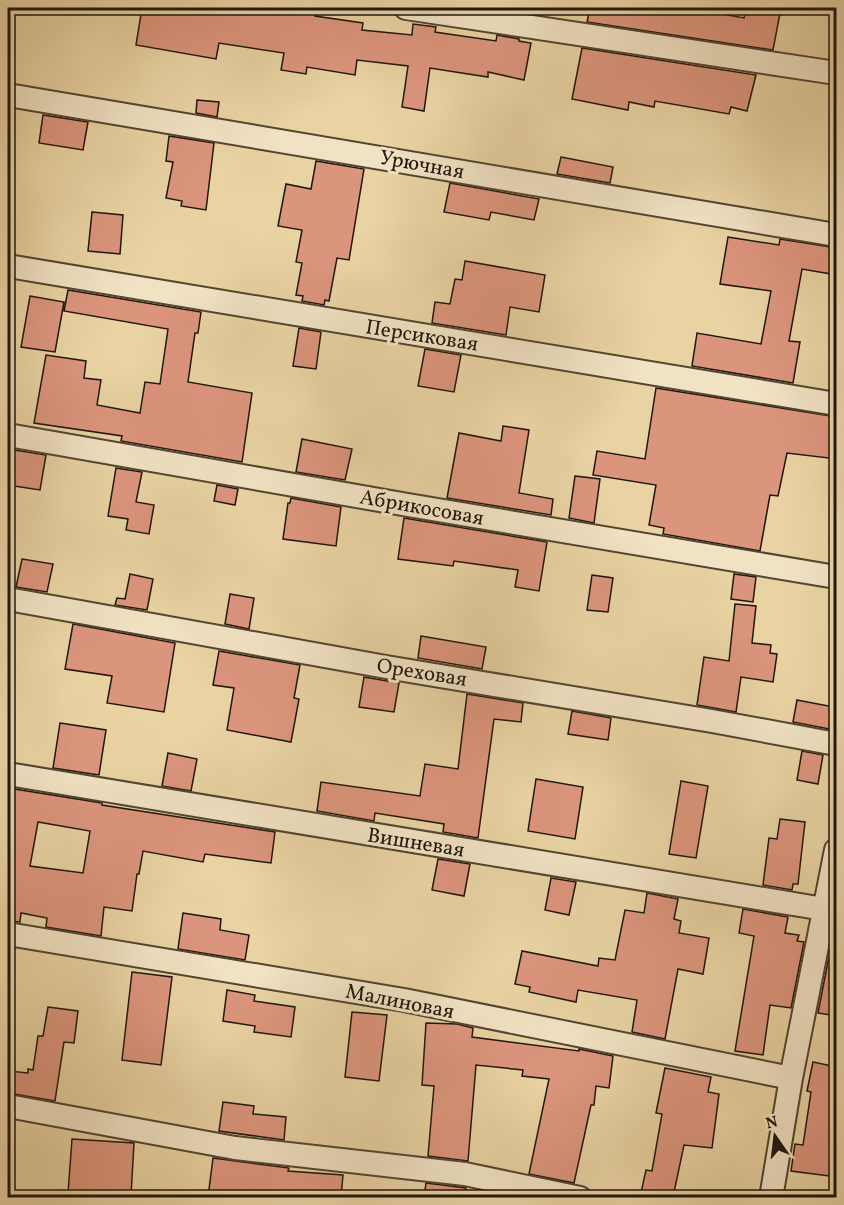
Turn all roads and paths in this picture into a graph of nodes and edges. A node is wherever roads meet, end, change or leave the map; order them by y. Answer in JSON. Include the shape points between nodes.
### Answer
{"nodes":[{"id":1,"x":406,"y":8,"type":"edge"},
{"id":2,"x":837,"y":73,"type":"edge"},
{"id":3,"x":8,"y":95,"type":"edge"},
{"id":4,"x":837,"y":235,"type":"edge"},
{"id":5,"x":8,"y":266,"type":"edge"},
{"id":6,"x":837,"y":404,"type":"edge"},
{"id":7,"x":8,"y":435,"type":"edge"},
{"id":8,"x":837,"y":576,"type":"edge"},
{"id":9,"x":8,"y":599,"type":"edge"},
{"id":10,"x":837,"y":744,"type":"edge"},
{"id":11,"x":8,"y":774,"type":"edge"},
{"id":12,"x":837,"y":850,"type":"edge"},
{"id":13,"x":824,"y":909,"type":"junction"},
{"id":14,"x":8,"y":934,"type":"edge"},
{"id":15,"x":791,"y":1078,"type":"junction"},
{"id":16,"x":8,"y":1106,"type":"edge"},
{"id":17,"x":580,"y":1197,"type":"edge"},
{"id":18,"x":771,"y":1197,"type":"edge"}],
"edges":[{"from":1,"to":2,"type":"street"},
{"from":3,"to":4,"type":"street","name":"Урючная"},
{"from":5,"to":6,"type":"street","name":"Персиковая"},
{"from":7,"to":8,"type":"street","name":"Абрикосовая"},
{"from":9,"to":10,"type":"street","name":"Ореховая"},
{"from":11,"to":13,"type":"street","name":"Вишневая"},
{"from":12,"to":13,"type":"street"},
{"from":13,"to":15,"type":"street"},
{"from":14,"to":15,"type":"street","name":"Малиновая","via":[[404,1000]]},
{"from":15,"to":18,"type":"street"},
{"from":16,"to":17,"type":"street","via":[[235,1148],[465,1174]]}]}
